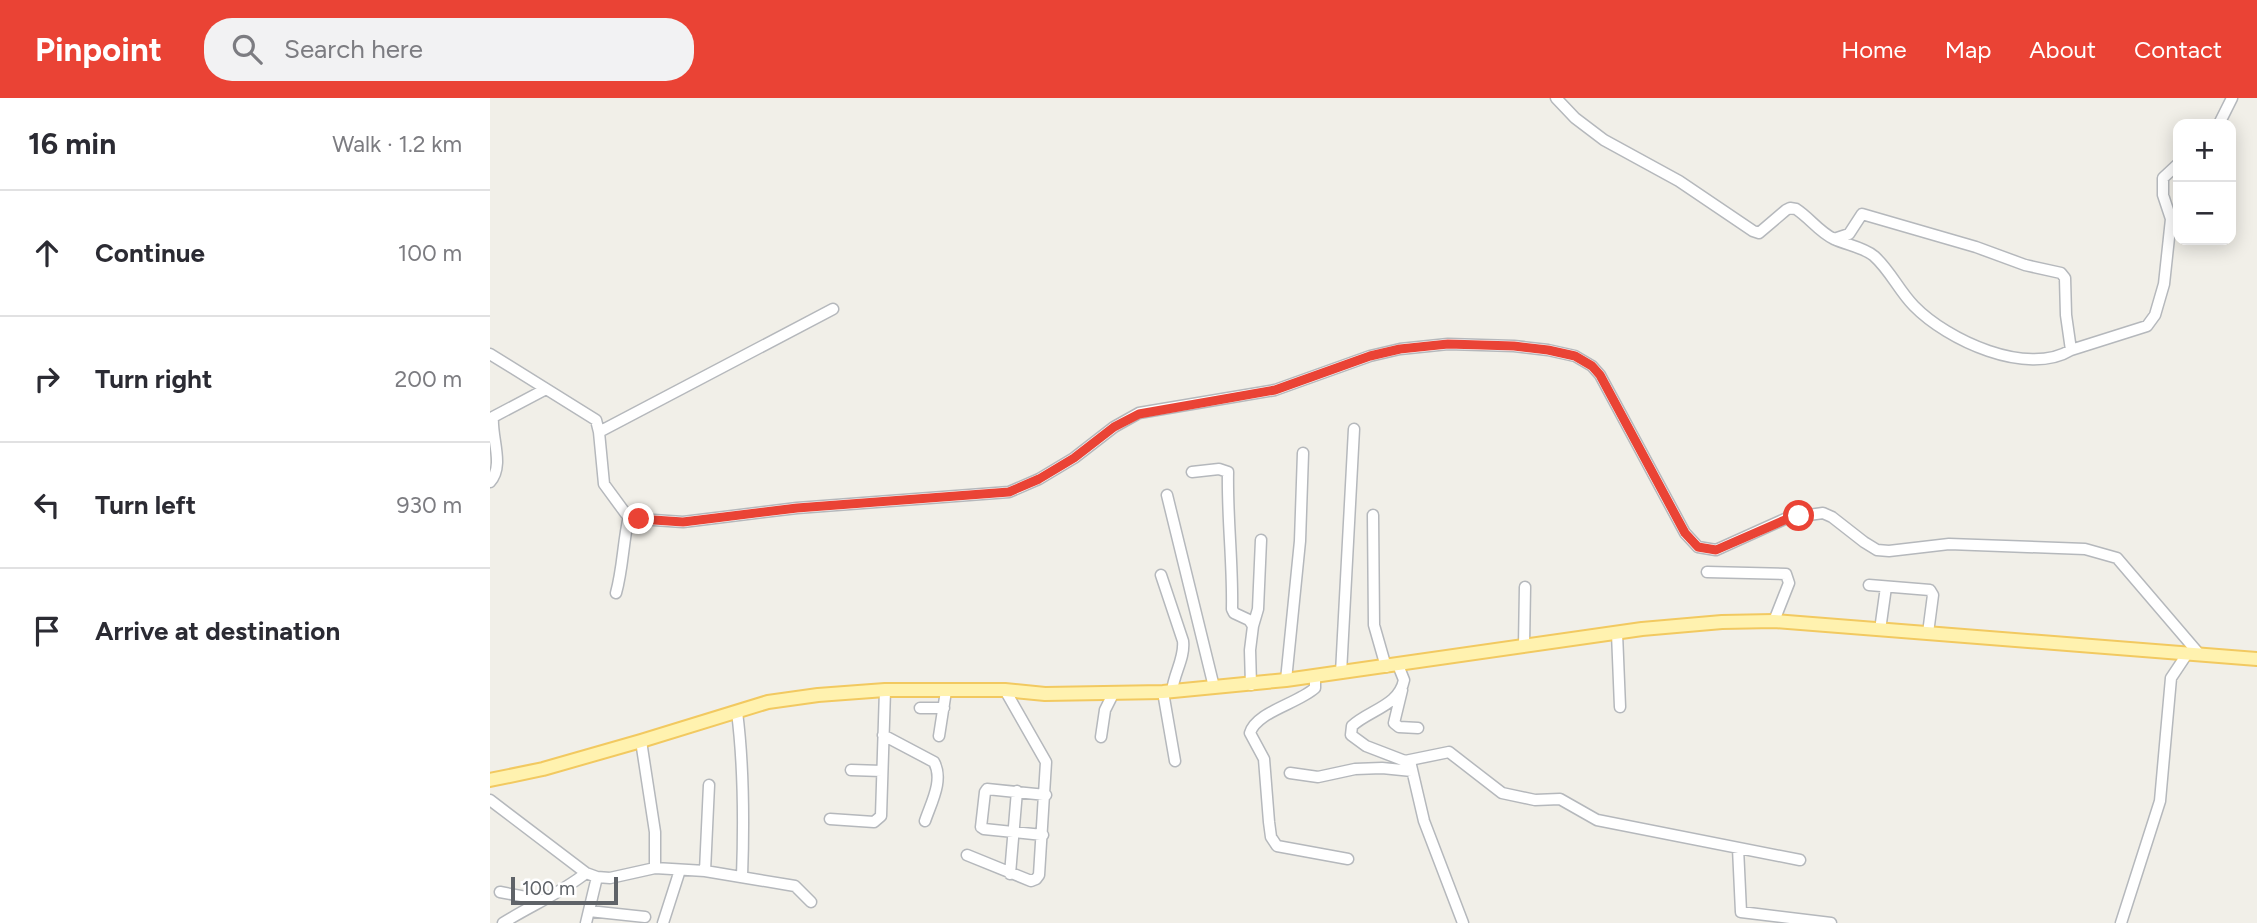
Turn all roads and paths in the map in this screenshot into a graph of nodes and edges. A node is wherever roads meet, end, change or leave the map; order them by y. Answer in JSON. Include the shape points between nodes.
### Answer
{"nodes":[{"id":1,"x":1556,"y":98,"type":"edge"},
{"id":2,"x":2232,"y":98,"type":"edge"},
{"id":3,"x":2221,"y":119,"type":"edge"},
{"id":4,"x":2173,"y":169,"type":"edge"},
{"id":5,"x":1834,"y":239,"type":"junction"},
{"id":6,"x":833,"y":309,"type":"dead end"},
{"id":7,"x":2071,"y":350,"type":"junction"},
{"id":8,"x":490,"y":354,"type":"edge"},
{"id":9,"x":546,"y":389,"type":"junction"},
{"id":10,"x":1354,"y":429,"type":"dead end"},
{"id":11,"x":599,"y":432,"type":"junction"},
{"id":12,"x":1303,"y":453,"type":"dead end"},
{"id":13,"x":1192,"y":472,"type":"dead end"},
{"id":14,"x":490,"y":482,"type":"edge"},
{"id":15,"x":1167,"y":495,"type":"dead end"},
{"id":16,"x":1373,"y":515,"type":"dead end"},
{"id":17,"x":629,"y":516,"type":"junction"},
{"id":18,"x":1261,"y":540,"type":"dead end"},
{"id":19,"x":1707,"y":572,"type":"dead end"},
{"id":20,"x":1161,"y":575,"type":"dead end"},
{"id":21,"x":1869,"y":586,"type":"dead end"},
{"id":22,"x":1525,"y":587,"type":"dead end"},
{"id":23,"x":1886,"y":587,"type":"junction"},
{"id":24,"x":616,"y":593,"type":"dead end"},
{"id":25,"x":1774,"y":621,"type":"junction"},
{"id":26,"x":1253,"y":626,"type":"junction"},
{"id":27,"x":1880,"y":630,"type":"junction"},
{"id":28,"x":1617,"y":633,"type":"junction"},
{"id":29,"x":1928,"y":633,"type":"junction"},
{"id":30,"x":1524,"y":646,"type":"junction"},
{"id":31,"x":2193,"y":654,"type":"junction"},
{"id":32,"x":2257,"y":659,"type":"edge"},
{"id":33,"x":1392,"y":666,"type":"junction"},
{"id":34,"x":1341,"y":673,"type":"junction"},
{"id":35,"x":1315,"y":676,"type":"junction"},
{"id":36,"x":1286,"y":680,"type":"junction"},
{"id":37,"x":1251,"y":685,"type":"junction"},
{"id":38,"x":1403,"y":686,"type":"junction"},
{"id":39,"x":1214,"y":687,"type":"junction"},
{"id":40,"x":885,"y":690,"type":"junction"},
{"id":41,"x":1004,"y":690,"type":"junction"},
{"id":42,"x":946,"y":691,"type":"junction"},
{"id":43,"x":1167,"y":691,"type":"junction"},
{"id":44,"x":1113,"y":694,"type":"junction"},
{"id":45,"x":920,"y":708,"type":"dead end"},
{"id":46,"x":944,"y":708,"type":"junction"},
{"id":47,"x":1620,"y":708,"type":"dead end"},
{"id":48,"x":737,"y":712,"type":"junction"},
{"id":49,"x":1418,"y":728,"type":"dead end"},
{"id":50,"x":883,"y":735,"type":"junction"},
{"id":51,"x":939,"y":736,"type":"dead end"},
{"id":52,"x":1101,"y":737,"type":"dead end"},
{"id":53,"x":641,"y":741,"type":"junction"},
{"id":54,"x":1175,"y":761,"type":"dead end"},
{"id":55,"x":1411,"y":766,"type":"junction"},
{"id":56,"x":852,"y":770,"type":"dead end"},
{"id":57,"x":882,"y":771,"type":"junction"},
{"id":58,"x":1290,"y":773,"type":"dead end"},
{"id":59,"x":490,"y":780,"type":"edge"},
{"id":60,"x":709,"y":785,"type":"dead end"},
{"id":61,"x":1017,"y":792,"type":"junction"},
{"id":62,"x":1046,"y":795,"type":"junction"},
{"id":63,"x":490,"y":800,"type":"edge"},
{"id":64,"x":830,"y":819,"type":"dead end"},
{"id":65,"x":925,"y":821,"type":"dead end"},
{"id":66,"x":1013,"y":832,"type":"junction"},
{"id":67,"x":1043,"y":835,"type":"junction"},
{"id":68,"x":1738,"y":848,"type":"junction"},
{"id":69,"x":967,"y":855,"type":"dead end"},
{"id":70,"x":1348,"y":859,"type":"dead end"},
{"id":71,"x":1800,"y":860,"type":"dead end"},
{"id":72,"x":655,"y":869,"type":"junction"},
{"id":73,"x":680,"y":870,"type":"junction"},
{"id":74,"x":705,"y":871,"type":"junction"},
{"id":75,"x":586,"y":873,"type":"junction"},
{"id":76,"x":1010,"y":874,"type":"junction"},
{"id":77,"x":597,"y":877,"type":"junction"},
{"id":78,"x":742,"y":877,"type":"junction"},
{"id":79,"x":500,"y":892,"type":"dead end"},
{"id":80,"x":541,"y":900,"type":"junction"},
{"id":81,"x":811,"y":902,"type":"dead end"},
{"id":82,"x":589,"y":911,"type":"junction"},
{"id":83,"x":645,"y":917,"type":"dead end"},
{"id":84,"x":503,"y":923,"type":"edge"},
{"id":85,"x":586,"y":923,"type":"edge"},
{"id":86,"x":663,"y":923,"type":"edge"},
{"id":87,"x":1463,"y":923,"type":"edge"},
{"id":88,"x":1831,"y":923,"type":"edge"},
{"id":89,"x":2122,"y":923,"type":"edge"}],
"edges":[{"from":1,"to":5,"type":"street","via":[[1604,141],[1679,181],[1753,231],[1764,230],[1790,208]]},
{"from":2,"to":3,"type":"street"},
{"from":4,"to":7,"type":"street","via":[[2163,178],[2171,219],[2164,284],[2155,315],[2147,326]]},
{"from":5,"to":7,"type":"street","via":[[1870,253],[1913,305],[1971,345],[2018,357],[2062,356]]},
{"from":5,"to":7,"type":"street","via":[[1849,234],[1862,214],[2061,273]]},
{"from":6,"to":11,"type":"street"},
{"from":8,"to":9,"type":"street"},
{"from":9,"to":11,"type":"street","via":[[596,420]]},
{"from":9,"to":14,"type":"street","via":[[493,417],[498,465]]},
{"from":10,"to":34,"type":"street"},
{"from":11,"to":17,"type":"street","via":[[604,484]]},
{"from":12,"to":36,"type":"street","via":[[1300,541]]},
{"from":13,"to":26,"type":"street","via":[[1228,472],[1232,609]]},
{"from":15,"to":39,"type":"street"},
{"from":16,"to":33,"type":"street","via":[[1374,625]]},
{"from":17,"to":24,"type":"street"},
{"from":17,"to":31,"type":"street","via":[[683,522],[1009,492],[1039,479],[1139,414],[1275,390],[1400,349],[1448,344],[1514,346],[1575,356],[1592,366],[1685,533],[1698,547],[1716,550],[1787,519],[1823,513],[1877,550],[1949,544],[2085,549],[2118,558]]},
{"from":18,"to":26,"type":"street"},
{"from":19,"to":25,"type":"street","via":[[1786,574],[1789,583]]},
{"from":20,"to":43,"type":"street","via":[[1184,650]]},
{"from":21,"to":23,"type":"street"},
{"from":22,"to":30,"type":"street"},
{"from":23,"to":27,"type":"street"},
{"from":23,"to":29,"type":"street","via":[[1932,592]]},
{"from":25,"to":27,"type":"main road"},
{"from":25,"to":28,"type":"main road"},
{"from":26,"to":37,"type":"street"},
{"from":27,"to":29,"type":"main road"},
{"from":28,"to":30,"type":"main road"},
{"from":28,"to":47,"type":"street"},
{"from":29,"to":31,"type":"main road"},
{"from":30,"to":33,"type":"main road"},
{"from":31,"to":32,"type":"main road"},
{"from":31,"to":89,"type":"street","via":[[2171,678],[2160,801]]},
{"from":33,"to":34,"type":"main road"},
{"from":33,"to":38,"type":"street","via":[[1404,680]]},
{"from":34,"to":35,"type":"main road"},
{"from":35,"to":36,"type":"main road"},
{"from":35,"to":70,"type":"street","via":[[1315,688],[1257,720],[1250,733],[1264,759],[1273,842]]},
{"from":36,"to":37,"type":"main road"},
{"from":37,"to":39,"type":"main road"},
{"from":38,"to":49,"type":"street","via":[[1394,723]]},
{"from":38,"to":55,"type":"street","via":[[1351,730],[1356,740]]},
{"from":39,"to":43,"type":"main road"},
{"from":40,"to":42,"type":"main road"},
{"from":40,"to":48,"type":"main road","via":[[768,702]]},
{"from":40,"to":50,"type":"street"},
{"from":41,"to":42,"type":"main road"},
{"from":41,"to":44,"type":"main road"},
{"from":41,"to":62,"type":"street","via":[[1046,762]]},
{"from":42,"to":46,"type":"street"},
{"from":43,"to":44,"type":"main road"},
{"from":43,"to":54,"type":"street"},
{"from":44,"to":52,"type":"street"},
{"from":45,"to":46,"type":"street"},
{"from":46,"to":51,"type":"street"},
{"from":48,"to":53,"type":"main road"},
{"from":48,"to":78,"type":"street","via":[[742,749]]},
{"from":50,"to":57,"type":"street"},
{"from":50,"to":65,"type":"street","via":[[933,762],[937,769],[937,785]]},
{"from":53,"to":59,"type":"main road"},
{"from":53,"to":72,"type":"street","via":[[655,832]]},
{"from":55,"to":58,"type":"street","via":[[1318,777]]},
{"from":55,"to":68,"type":"street","via":[[1429,755],[1449,752],[1502,793],[1535,800],[1560,799],[1597,820]]},
{"from":55,"to":87,"type":"street","via":[[1424,821]]},
{"from":56,"to":57,"type":"street"},
{"from":57,"to":64,"type":"street","via":[[878,820]]},
{"from":60,"to":74,"type":"street"},
{"from":61,"to":62,"type":"street"},
{"from":61,"to":66,"type":"street"},
{"from":61,"to":66,"type":"street","via":[[987,789],[981,820],[985,829]]},
{"from":62,"to":67,"type":"street"},
{"from":63,"to":75,"type":"street"},
{"from":66,"to":67,"type":"street"},
{"from":66,"to":76,"type":"street"},
{"from":67,"to":76,"type":"street","via":[[1039,875],[1031,881]]},
{"from":68,"to":71,"type":"street"},
{"from":68,"to":88,"type":"street","via":[[1741,912]]},
{"from":69,"to":76,"type":"street"},
{"from":72,"to":73,"type":"street"},
{"from":72,"to":77,"type":"street"},
{"from":73,"to":74,"type":"street"},
{"from":73,"to":86,"type":"street"},
{"from":74,"to":78,"type":"street"},
{"from":75,"to":77,"type":"street"},
{"from":75,"to":80,"type":"street"},
{"from":77,"to":82,"type":"street"},
{"from":78,"to":81,"type":"street","via":[[795,886]]},
{"from":79,"to":80,"type":"street"},
{"from":80,"to":84,"type":"street"},
{"from":82,"to":83,"type":"street"},
{"from":82,"to":85,"type":"street"}]}
